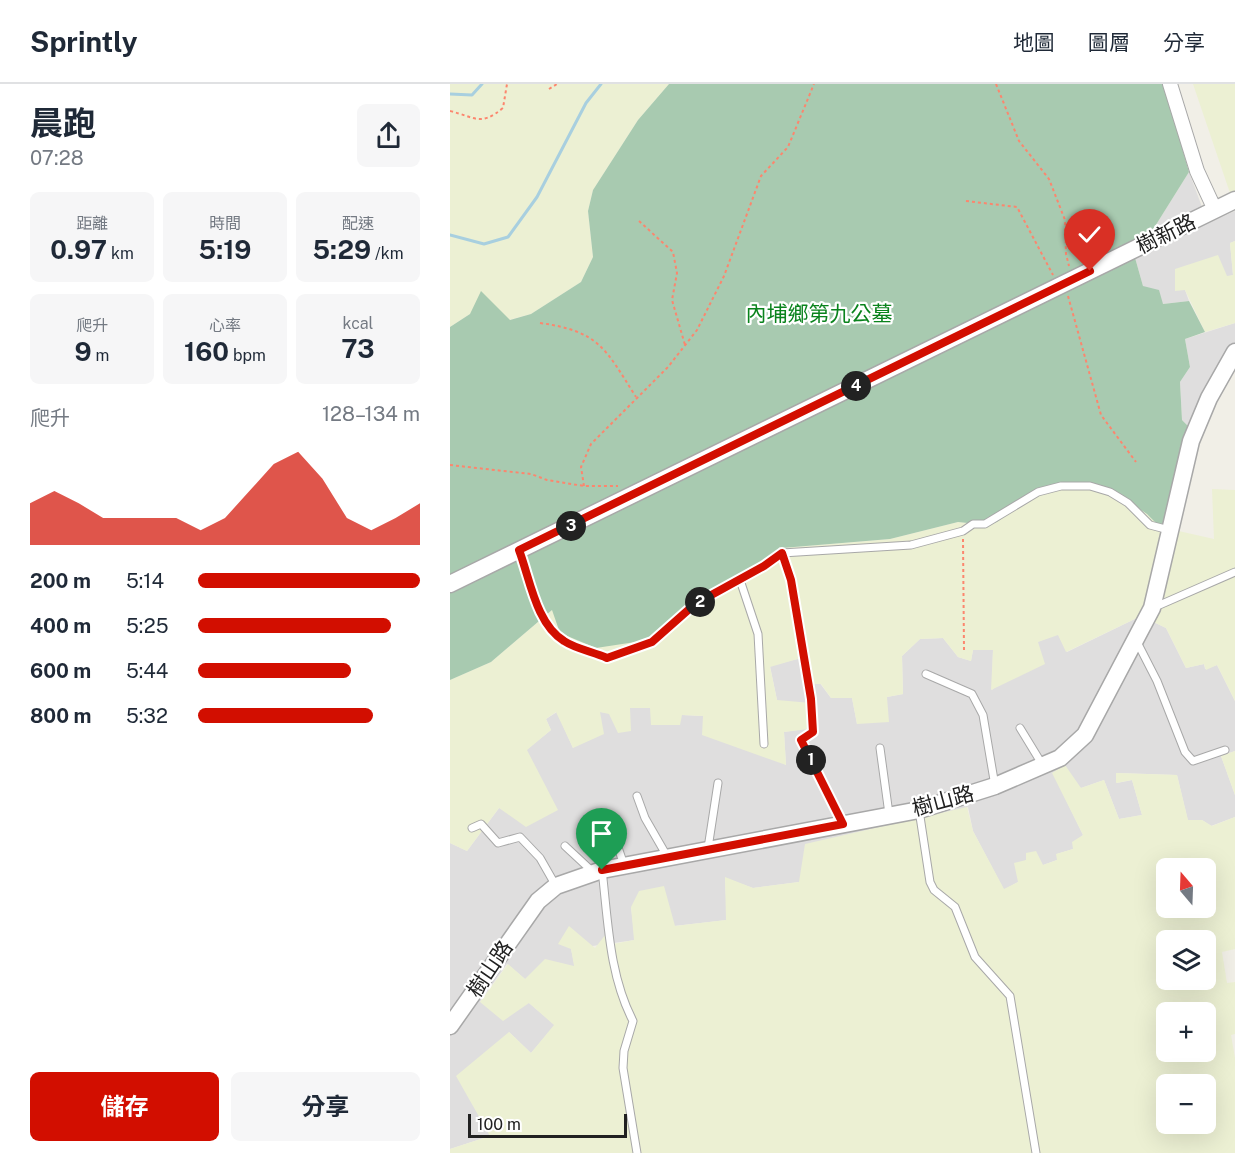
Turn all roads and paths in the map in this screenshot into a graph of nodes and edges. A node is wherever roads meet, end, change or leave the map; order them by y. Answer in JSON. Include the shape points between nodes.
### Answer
{"nodes":[{"id":1,"x":507,"y":84,"type":"edge"},
{"id":2,"x":557,"y":84,"type":"edge"},
{"id":3,"x":814,"y":84,"type":"edge"},
{"id":4,"x":1170,"y":84,"type":"edge"},
{"id":5,"x":549,"y":89,"type":"dead end"},
{"id":6,"x":450,"y":111,"type":"edge"},
{"id":7,"x":1235,"y":200,"type":"edge"},
{"id":8,"x":966,"y":201,"type":"dead end"},
{"id":9,"x":1215,"y":210,"type":"junction"},
{"id":10,"x":639,"y":221,"type":"dead end"},
{"id":11,"x":1058,"y":285,"type":"junction"},
{"id":12,"x":540,"y":323,"type":"dead end"},
{"id":13,"x":685,"y":345,"type":"junction"},
{"id":14,"x":1235,"y":352,"type":"edge"},
{"id":15,"x":636,"y":397,"type":"junction"},
{"id":16,"x":450,"y":465,"type":"edge"},
{"id":17,"x":584,"y":486,"type":"junction"},
{"id":18,"x":619,"y":486,"type":"dead end"},
{"id":19,"x":1171,"y":530,"type":"junction"},
{"id":20,"x":963,"y":531,"type":"junction"},
{"id":21,"x":519,"y":550,"type":"junction"},
{"id":22,"x":782,"y":553,"type":"junction"},
{"id":23,"x":1235,"y":572,"type":"edge"},
{"id":24,"x":740,"y":580,"type":"junction"},
{"id":25,"x":450,"y":584,"type":"edge"},
{"id":26,"x":1152,"y":608,"type":"junction"},
{"id":27,"x":1136,"y":639,"type":"junction"},
{"id":28,"x":964,"y":650,"type":"dead end"},
{"id":29,"x":926,"y":674,"type":"dead end"},
{"id":30,"x":1020,"y":728,"type":"dead end"},
{"id":31,"x":764,"y":744,"type":"dead end"},
{"id":32,"x":880,"y":748,"type":"dead end"},
{"id":33,"x":1225,"y":750,"type":"dead end"},
{"id":34,"x":1044,"y":767,"type":"junction"},
{"id":35,"x":718,"y":783,"type":"dead end"},
{"id":36,"x":995,"y":786,"type":"junction"},
{"id":37,"x":637,"y":796,"type":"dead end"},
{"id":38,"x":918,"y":810,"type":"junction"},
{"id":39,"x":889,"y":814,"type":"junction"},
{"id":40,"x":843,"y":824,"type":"junction"},
{"id":41,"x":611,"y":827,"type":"dead end"},
{"id":42,"x":472,"y":828,"type":"dead end"},
{"id":43,"x":565,"y":846,"type":"dead end"},
{"id":44,"x":707,"y":850,"type":"junction"},
{"id":45,"x":668,"y":858,"type":"junction"},
{"id":46,"x":624,"y":866,"type":"junction"},
{"id":47,"x":597,"y":871,"type":"junction"},
{"id":48,"x":556,"y":886,"type":"junction"},
{"id":49,"x":450,"y":1026,"type":"edge"},
{"id":50,"x":637,"y":1153,"type":"edge"},
{"id":51,"x":1036,"y":1153,"type":"edge"}],
"edges":[{"from":1,"to":6,"type":"path","via":[[503,108],[490,119],[477,120]]},
{"from":2,"to":5,"type":"path"},
{"from":3,"to":13,"type":"path","via":[[788,147],[761,176],[724,276],[697,330]]},
{"from":4,"to":9,"type":"street","via":[[1197,171]]},
{"from":7,"to":9,"type":"street","name":"樹新路"},
{"from":8,"to":11,"type":"path","via":[[1017,207]]},
{"from":9,"to":11,"type":"street","name":"樹新路"},
{"from":10,"to":13,"type":"path","via":[[672,252],[677,273],[672,300]]},
{"from":11,"to":21,"type":"street","name":"樹新路"},
{"from":12,"to":15,"type":"path","via":[[568,327],[601,345]]},
{"from":13,"to":15,"type":"path"},
{"from":14,"to":19,"type":"street","name":"樹山路","via":[[1191,441]]},
{"from":15,"to":17,"type":"path","via":[[591,444],[581,467]]},
{"from":16,"to":17,"type":"path","via":[[531,474]]},
{"from":17,"to":18,"type":"path"},
{"from":19,"to":20,"type":"lane","via":[[1150,525],[1110,492],[1089,486],[1062,486],[1038,492],[985,524],[973,524]]},
{"from":19,"to":26,"type":"street","name":"樹山路"},
{"from":20,"to":22,"type":"lane","via":[[911,545]]},
{"from":20,"to":28,"type":"path"},
{"from":21,"to":24,"type":"lane","via":[[548,626],[563,641],[607,658],[652,642],[695,604]]},
{"from":21,"to":25,"type":"street","name":"樹新路"},
{"from":22,"to":24,"type":"lane"},
{"from":22,"to":40,"type":"lane","via":[[791,580],[811,699],[813,732],[801,740]]},
{"from":23,"to":26,"type":"lane"},
{"from":24,"to":31,"type":"lane","via":[[758,634]]},
{"from":26,"to":27,"type":"street","name":"樹山路"},
{"from":27,"to":33,"type":"lane","via":[[1185,752],[1193,761]]},
{"from":27,"to":34,"type":"street","name":"樹山路","via":[[1085,735]]},
{"from":29,"to":36,"type":"lane","via":[[972,694],[983,715]]},
{"from":30,"to":34,"type":"lane"},
{"from":32,"to":39,"type":"lane"},
{"from":34,"to":36,"type":"street","name":"樹山路"},
{"from":35,"to":44,"type":"lane"},
{"from":36,"to":38,"type":"street","name":"樹山路"},
{"from":37,"to":45,"type":"lane"},
{"from":38,"to":39,"type":"street","name":"樹山路"},
{"from":38,"to":51,"type":"lane","via":[[930,882],[955,907],[975,957],[1010,996]]},
{"from":39,"to":40,"type":"street","name":"樹山路"},
{"from":40,"to":44,"type":"street","name":"樹山路"},
{"from":41,"to":46,"type":"lane"},
{"from":42,"to":48,"type":"lane","via":[[482,824],[498,843],[520,837],[540,858]]},
{"from":43,"to":47,"type":"lane"},
{"from":44,"to":45,"type":"street","name":"樹山路"},
{"from":45,"to":46,"type":"street","name":"樹山路"},
{"from":46,"to":47,"type":"street","name":"樹山路"},
{"from":47,"to":48,"type":"street","name":"樹山路"},
{"from":47,"to":50,"type":"lane","via":[[621,998],[633,1021],[623,1068]]},
{"from":48,"to":49,"type":"street","name":"樹山路","via":[[538,902]]}]}
